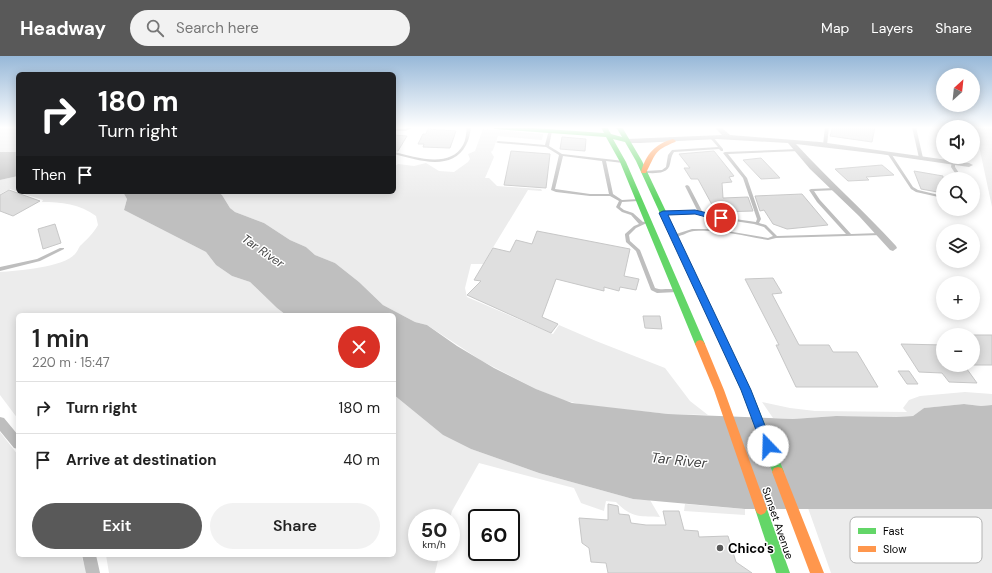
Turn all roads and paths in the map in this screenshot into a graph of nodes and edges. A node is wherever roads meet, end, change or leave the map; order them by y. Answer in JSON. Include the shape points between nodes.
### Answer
{"nodes":[{"id":1,"x":459,"y":151,"type":"edge"},
{"id":2,"x":555,"y":151,"type":"edge"},
{"id":3,"x":617,"y":151,"type":"edge"},
{"id":4,"x":633,"y":151,"type":"edge"},
{"id":5,"x":652,"y":151,"type":"edge"},
{"id":6,"x":674,"y":151,"type":"edge"},
{"id":7,"x":771,"y":151,"type":"edge"},
{"id":8,"x":799,"y":151,"type":"edge"},
{"id":9,"x":874,"y":151,"type":"edge"},
{"id":10,"x":919,"y":151,"type":"edge"},
{"id":11,"x":396,"y":153,"type":"edge"},
{"id":12,"x":725,"y":153,"type":"joint"},
{"id":13,"x":889,"y":153,"type":"junction"},
{"id":14,"x":561,"y":155,"type":"junction"},
{"id":15,"x":921,"y":158,"type":"junction"},
{"id":16,"x":604,"y":160,"type":"junction"},
{"id":17,"x":936,"y":160,"type":"edge"},
{"id":18,"x":623,"y":162,"type":"junction"},
{"id":19,"x":964,"y":164,"type":"edge"},
{"id":20,"x":969,"y":165,"type":"dead end"},
{"id":21,"x":644,"y":172,"type":"junction"},
{"id":22,"x":687,"y":186,"type":"dead end"},
{"id":23,"x":836,"y":189,"type":"junction"},
{"id":24,"x":611,"y":195,"type":"junction"},
{"id":25,"x":936,"y":196,"type":"edge"},
{"id":26,"x":639,"y":200,"type":"junction"},
{"id":27,"x":621,"y":201,"type":"junction"},
{"id":28,"x":663,"y":213,"type":"junction"},
{"id":29,"x":701,"y":213,"type":"junction"},
{"id":30,"x":645,"y":223,"type":"junction"},
{"id":31,"x":757,"y":224,"type":"junction"},
{"id":32,"x":880,"y":234,"type":"junction"},
{"id":33,"x":850,"y":235,"type":"junction"},
{"id":34,"x":674,"y":236,"type":"junction"},
{"id":35,"x":776,"y":237,"type":"junction"},
{"id":36,"x":893,"y":248,"type":"dead end"},
{"id":37,"x":62,"y":250,"type":"dead end"},
{"id":38,"x":0,"y":269,"type":"edge"},
{"id":39,"x":677,"y":291,"type":"junction"},
{"id":40,"x":0,"y":422,"type":"edge"},
{"id":41,"x":16,"y":442,"type":"edge"},
{"id":42,"x":89,"y":557,"type":"edge"},
{"id":43,"x":93,"y":573,"type":"edge"},
{"id":44,"x":783,"y":573,"type":"edge"},
{"id":45,"x":817,"y":573,"type":"edge"}],
"edges":[{"from":1,"to":11,"type":"lane","via":[[451,159],[442,161]]},
{"from":2,"to":14,"type":"lane"},
{"from":3,"to":18,"type":"main road","name":"Sunset Avenue"},
{"from":4,"to":21,"type":"main road","name":"Sunset Avenue"},
{"from":5,"to":21,"type":"main road","via":[[647,158]]},
{"from":6,"to":21,"type":"lane","via":[[670,155],[668,167],[663,171]]},
{"from":7,"to":12,"type":"lane"},
{"from":8,"to":23,"type":"street"},
{"from":9,"to":13,"type":"street"},
{"from":10,"to":15,"type":"lane"},
{"from":12,"to":31,"type":"lane","via":[[745,178],[759,219]]},
{"from":13,"to":15,"type":"street"},
{"from":13,"to":25,"type":"lane","via":[[912,188]]},
{"from":14,"to":16,"type":"lane"},
{"from":14,"to":24,"type":"lane","via":[[554,190],[556,192]]},
{"from":15,"to":17,"type":"street"},
{"from":16,"to":18,"type":"lane"},
{"from":16,"to":24,"type":"lane"},
{"from":18,"to":26,"type":"main road","name":"Sunset Avenue"},
{"from":19,"to":20,"type":"street"},
{"from":21,"to":28,"type":"main road","name":"Sunset Avenue"},
{"from":22,"to":29,"type":"lane"},
{"from":23,"to":32,"type":"street"},
{"from":23,"to":33,"type":"lane","via":[[811,190]]},
{"from":24,"to":27,"type":"lane"},
{"from":26,"to":27,"type":"lane"},
{"from":26,"to":30,"type":"main road","name":"Sunset Avenue"},
{"from":27,"to":30,"type":"lane","via":[[618,207]]},
{"from":28,"to":29,"type":"lane"},
{"from":28,"to":34,"type":"main road","name":"Sunset Avenue"},
{"from":29,"to":31,"type":"lane"},
{"from":30,"to":39,"type":"main road","name":"Sunset Avenue"},
{"from":30,"to":39,"type":"lane","via":[[627,235],[628,241],[638,250],[653,289]]},
{"from":31,"to":35,"type":"lane","via":[[765,226]]},
{"from":32,"to":33,"type":"lane"},
{"from":32,"to":36,"type":"street"},
{"from":33,"to":35,"type":"lane"},
{"from":34,"to":35,"type":"lane","via":[[692,230],[716,230],[768,239]]},
{"from":34,"to":45,"type":"main road","name":"Sunset Avenue","via":[[746,390]]},
{"from":37,"to":38,"type":"lane","via":[[38,260]]},
{"from":39,"to":44,"type":"main road","name":"Sunset Avenue","via":[[719,390]]},
{"from":40,"to":41,"type":"street"},
{"from":42,"to":43,"type":"street"}]}
